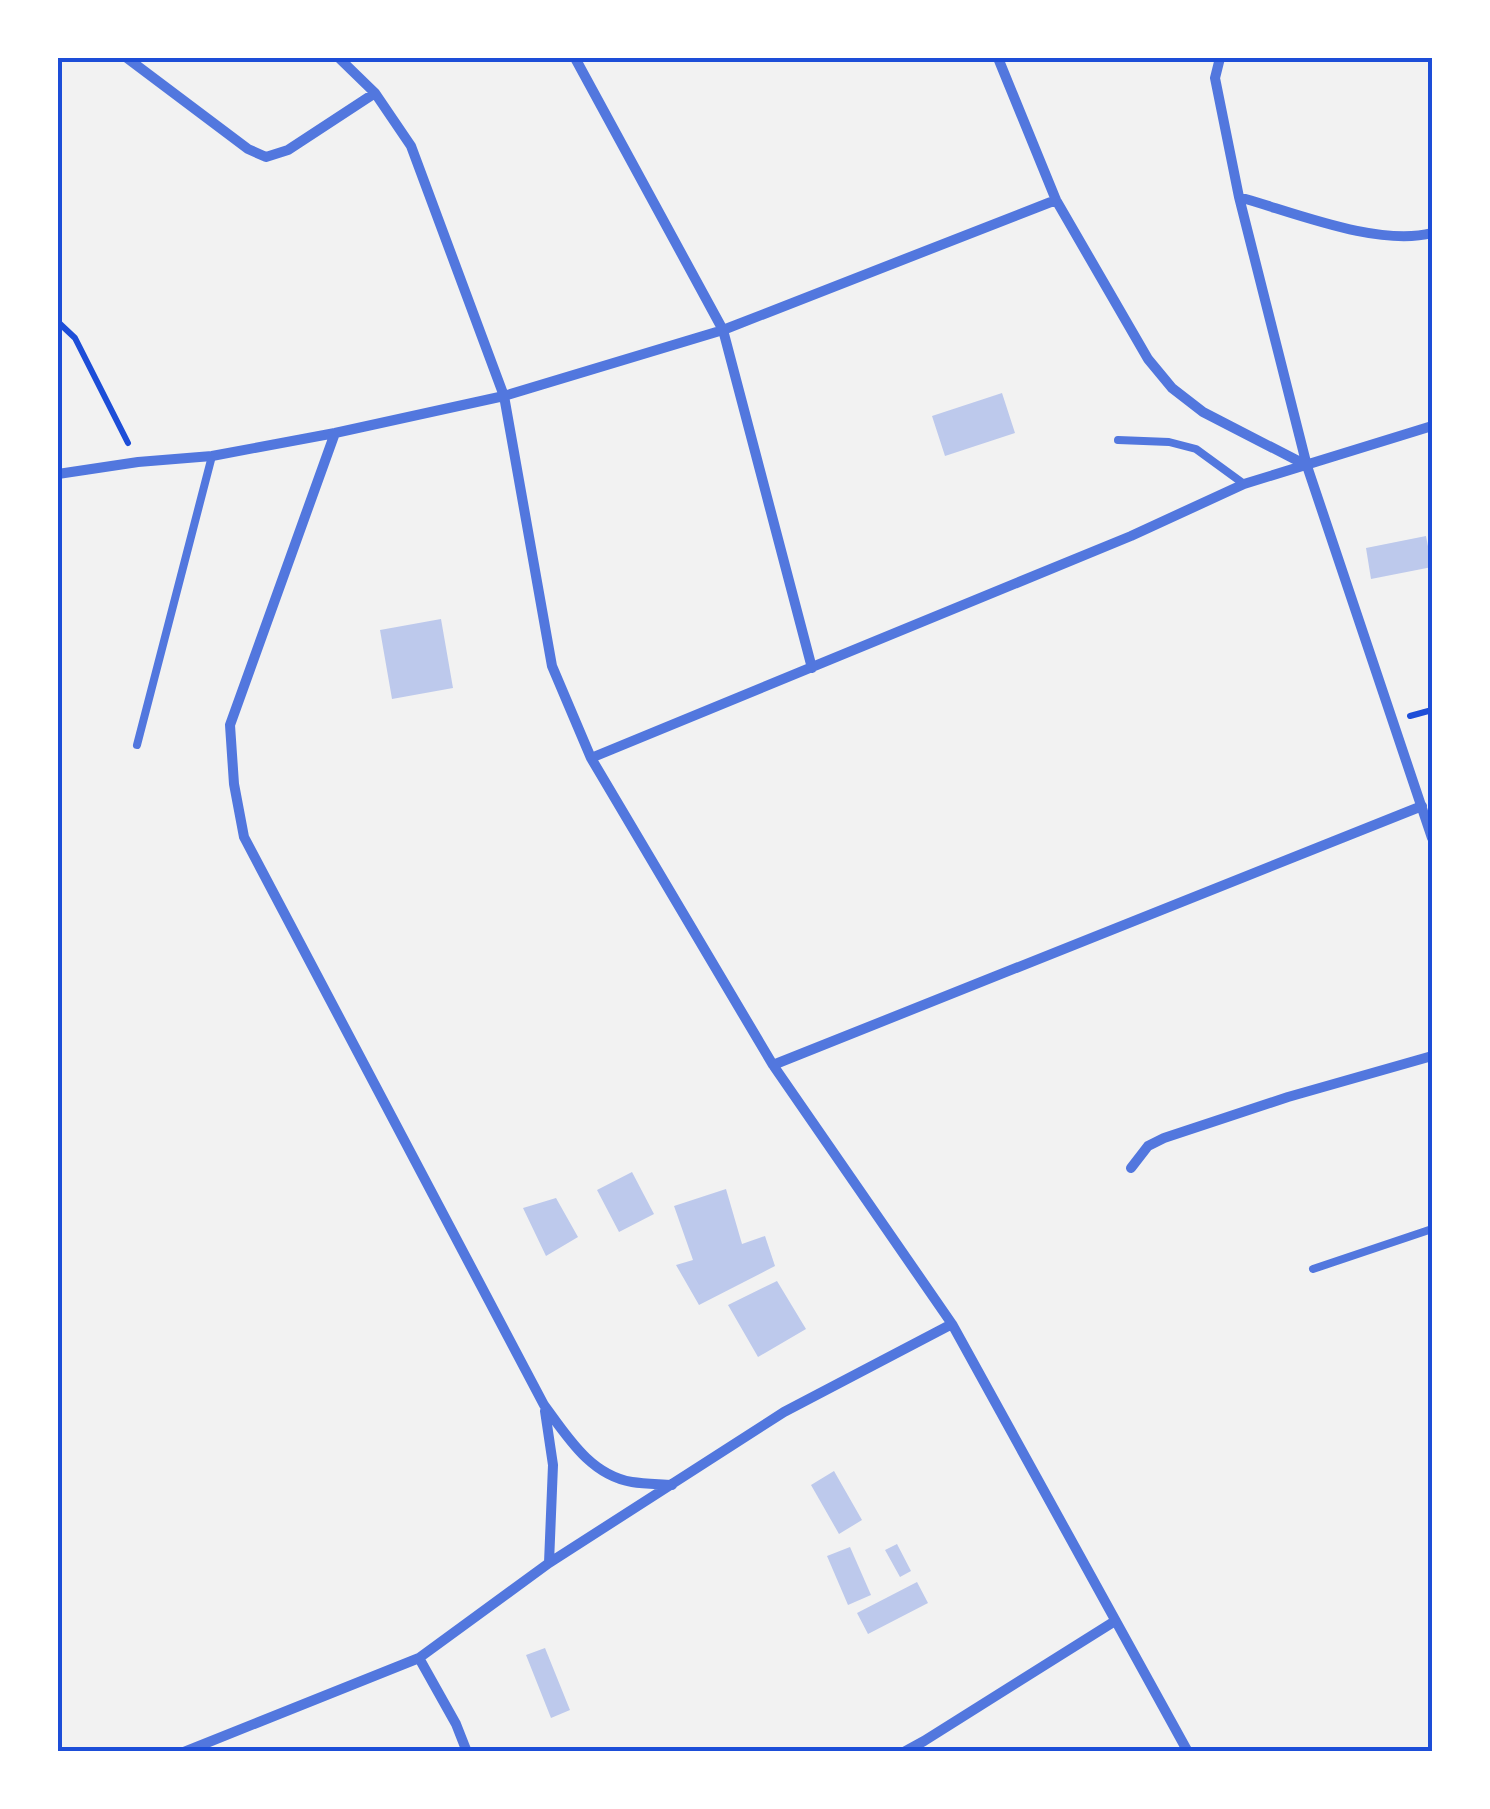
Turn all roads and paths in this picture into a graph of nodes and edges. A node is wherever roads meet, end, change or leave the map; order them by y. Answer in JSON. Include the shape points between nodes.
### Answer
{"nodes":[{"id":1,"x":127,"y":58,"type":"edge"},
{"id":2,"x":339,"y":58,"type":"edge"},
{"id":3,"x":575,"y":58,"type":"edge"},
{"id":4,"x":998,"y":58,"type":"edge"},
{"id":5,"x":1220,"y":58,"type":"edge"},
{"id":6,"x":375,"y":92,"type":"junction"},
{"id":7,"x":1239,"y":197,"type":"junction"},
{"id":8,"x":1056,"y":200,"type":"junction"},
{"id":9,"x":1432,"y":232,"type":"edge"},
{"id":10,"x":58,"y":322,"type":"edge"},
{"id":11,"x":723,"y":330,"type":"junction"},
{"id":12,"x":504,"y":396,"type":"junction"},
{"id":13,"x":1432,"y":426,"type":"edge"},
{"id":14,"x":335,"y":433,"type":"junction"},
{"id":15,"x":1118,"y":440,"type":"dead end"},
{"id":16,"x":212,"y":456,"type":"junction"},
{"id":17,"x":138,"y":462,"type":"junction"},
{"id":18,"x":1307,"y":466,"type":"junction"},
{"id":19,"x":58,"y":474,"type":"edge"},
{"id":20,"x":1244,"y":484,"type":"junction"},
{"id":21,"x":812,"y":668,"type":"junction"},
{"id":22,"x":137,"y":745,"type":"dead end"},
{"id":23,"x":590,"y":758,"type":"junction"},
{"id":24,"x":1422,"y":806,"type":"junction"},
{"id":25,"x":1432,"y":838,"type":"edge"},
{"id":26,"x":1432,"y":1056,"type":"edge"},
{"id":27,"x":773,"y":1065,"type":"junction"},
{"id":28,"x":1131,"y":1168,"type":"dead end"},
{"id":29,"x":1432,"y":1229,"type":"edge"},
{"id":30,"x":1313,"y":1269,"type":"dead end"},
{"id":31,"x":952,"y":1324,"type":"junction"},
{"id":32,"x":544,"y":1405,"type":"junction"},
{"id":33,"x":672,"y":1485,"type":"junction"},
{"id":34,"x":549,"y":1563,"type":"junction"},
{"id":35,"x":1114,"y":1622,"type":"junction"},
{"id":36,"x":419,"y":1658,"type":"junction"},
{"id":37,"x":184,"y":1752,"type":"edge"},
{"id":38,"x":467,"y":1752,"type":"edge"},
{"id":39,"x":904,"y":1752,"type":"edge"},
{"id":40,"x":1188,"y":1752,"type":"edge"}],
"edges":[{"from":1,"to":6,"type":"street","via":[[266,157],[288,150]]},
{"from":2,"to":6,"type":"street"},
{"from":3,"to":11,"type":"street"},
{"from":4,"to":8,"type":"street"},
{"from":5,"to":7,"type":"street","via":[[1215,78]]},
{"from":6,"to":12,"type":"street","via":[[410,146]]},
{"from":7,"to":9,"type":"street","via":[[1365,233]]},
{"from":7,"to":18,"type":"street"},
{"from":8,"to":11,"type":"street"},
{"from":8,"to":18,"type":"street","via":[[1148,359],[1172,388],[1203,412]]},
{"from":10,"to":17,"type":"path","via":[[76,338]]},
{"from":11,"to":12,"type":"street"},
{"from":11,"to":21,"type":"street"},
{"from":12,"to":14,"type":"street"},
{"from":12,"to":23,"type":"street","via":[[552,666]]},
{"from":13,"to":18,"type":"street"},
{"from":14,"to":16,"type":"street"},
{"from":14,"to":32,"type":"street","via":[[230,726],[244,837]]},
{"from":15,"to":20,"type":"lane","via":[[1196,449]]},
{"from":16,"to":17,"type":"street"},
{"from":16,"to":22,"type":"lane"},
{"from":17,"to":19,"type":"street"},
{"from":18,"to":20,"type":"street"},
{"from":18,"to":24,"type":"street"},
{"from":20,"to":21,"type":"street"},
{"from":21,"to":23,"type":"street"},
{"from":23,"to":27,"type":"street"},
{"from":24,"to":25,"type":"street"},
{"from":24,"to":27,"type":"street"},
{"from":26,"to":28,"type":"street","via":[[1164,1138]]},
{"from":27,"to":31,"type":"street"},
{"from":29,"to":30,"type":"lane"},
{"from":31,"to":33,"type":"street","via":[[784,1412]]},
{"from":31,"to":35,"type":"street"},
{"from":32,"to":33,"type":"street","via":[[580,1453],[602,1470],[628,1482]]},
{"from":32,"to":34,"type":"street","via":[[553,1465]]},
{"from":33,"to":34,"type":"street"},
{"from":34,"to":36,"type":"street"},
{"from":35,"to":39,"type":"street"},
{"from":35,"to":40,"type":"street"},
{"from":36,"to":37,"type":"street"},
{"from":36,"to":38,"type":"street"}]}
